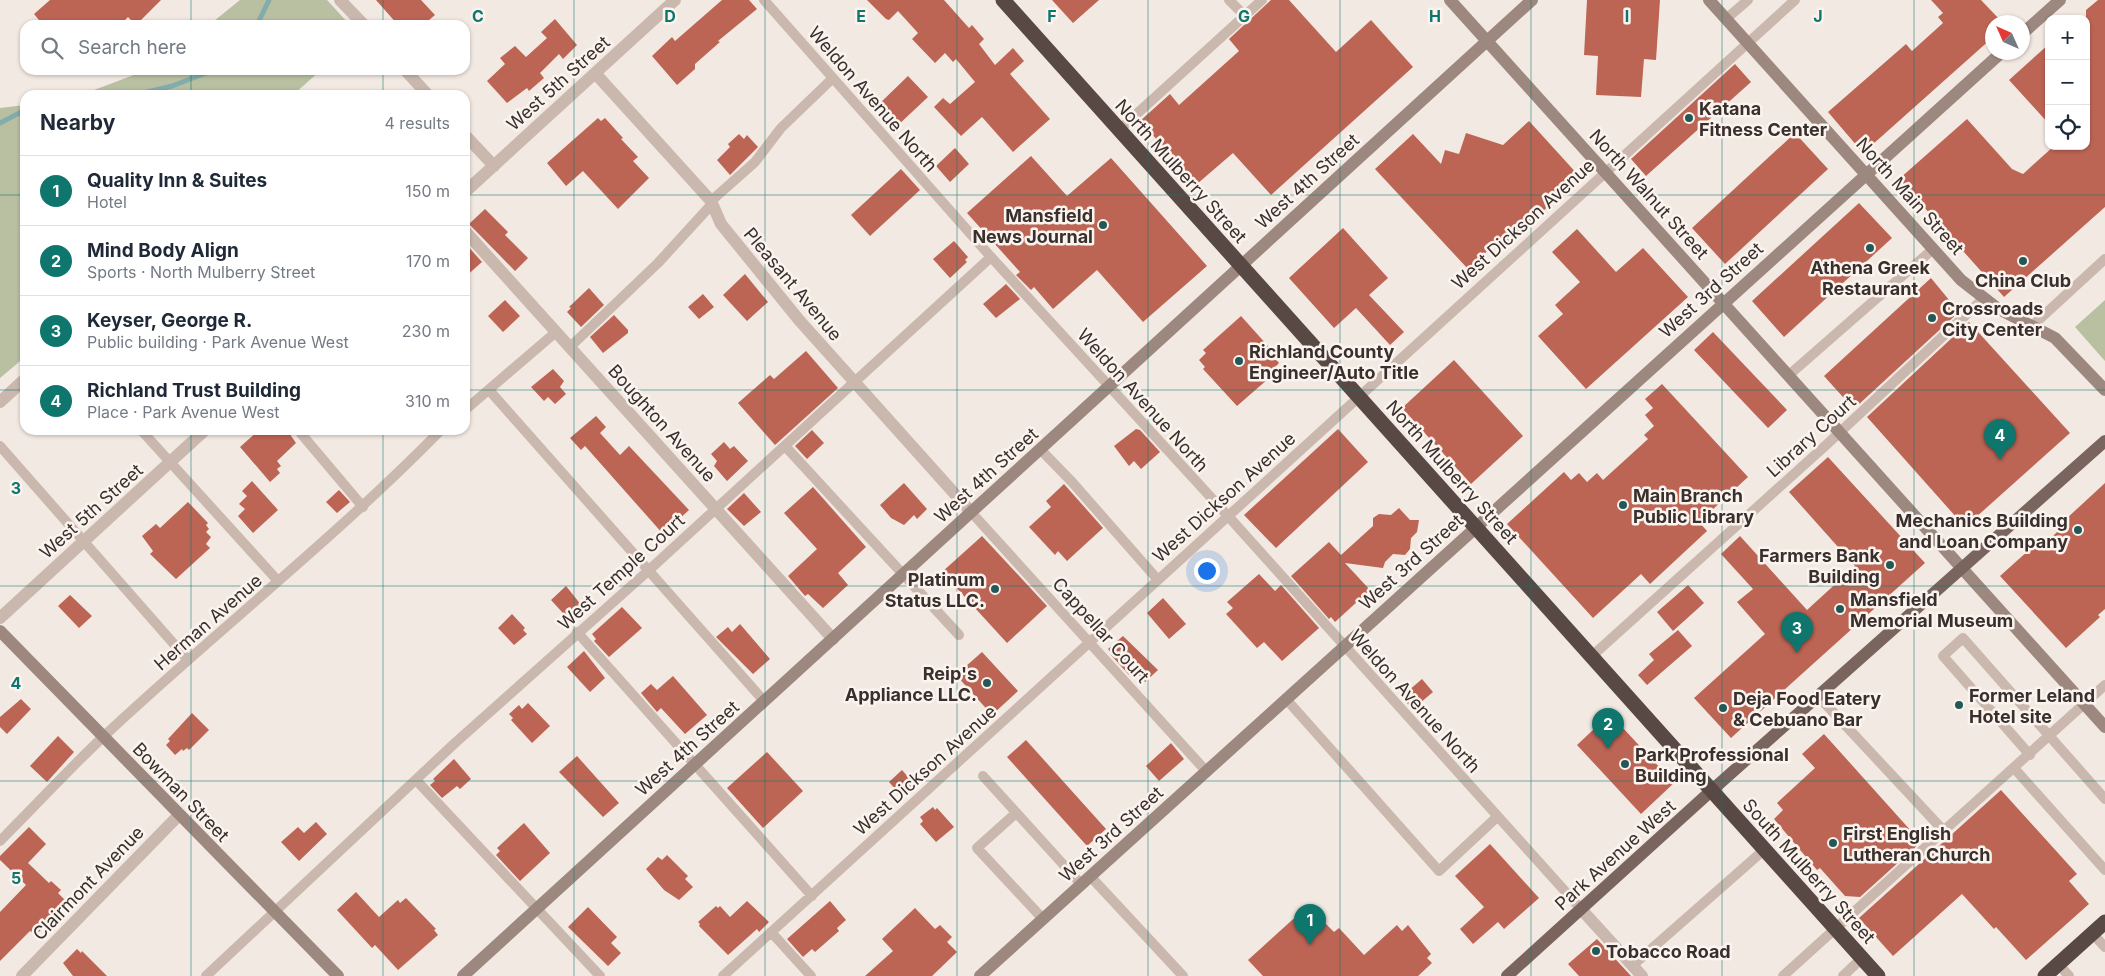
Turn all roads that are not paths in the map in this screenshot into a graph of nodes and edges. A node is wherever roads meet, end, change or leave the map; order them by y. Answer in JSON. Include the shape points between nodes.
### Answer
{"nodes":[{"id":1,"x":340,"y":0,"type":"edge"},
{"id":2,"x":675,"y":0,"type":"edge"},
{"id":3,"x":764,"y":0,"type":"edge"},
{"id":4,"x":1003,"y":0,"type":"edge"},
{"id":5,"x":1229,"y":0,"type":"edge"},
{"id":6,"x":1262,"y":0,"type":"edge"},
{"id":7,"x":1450,"y":0,"type":"edge"},
{"id":8,"x":1532,"y":0,"type":"edge"},
{"id":9,"x":1709,"y":0,"type":"edge"},
{"id":10,"x":1748,"y":0,"type":"edge"},
{"id":11,"x":1795,"y":0,"type":"edge"},
{"id":12,"x":2060,"y":0,"type":"edge"},
{"id":13,"x":1245,"y":16,"type":"junction"},
{"id":14,"x":1726,"y":19,"type":"junction"},
{"id":15,"x":359,"y":20,"type":"edge"},
{"id":16,"x":2030,"y":27,"type":"edge"},
{"id":17,"x":1487,"y":41,"type":"junction"},
{"id":18,"x":1747,"y":43,"type":"junction"},
{"id":19,"x":1993,"y":60,"type":"edge"},
{"id":20,"x":595,"y":73,"type":"junction"},
{"id":21,"x":410,"y":75,"type":"edge"},
{"id":22,"x":833,"y":78,"type":"junction"},
{"id":23,"x":423,"y":90,"type":"edge"},
{"id":24,"x":1119,"y":130,"type":"junction"},
{"id":25,"x":470,"y":140,"type":"edge"},
{"id":26,"x":494,"y":166,"type":"junction"},
{"id":27,"x":1605,"y":171,"type":"junction"},
{"id":28,"x":1866,"y":174,"type":"junction"},
{"id":29,"x":470,"y":188,"type":"edge"},
{"id":30,"x":711,"y":202,"type":"junction"},
{"id":31,"x":470,"y":237,"type":"edge"},
{"id":32,"x":1933,"y":249,"type":"junction"},
{"id":33,"x":992,"y":257,"type":"junction"},
{"id":34,"x":2105,"y":260,"type":"edge"},
{"id":35,"x":1241,"y":266,"type":"junction"},
{"id":36,"x":1984,"y":299,"type":"junction"},
{"id":37,"x":1724,"y":303,"type":"junction"},
{"id":38,"x":2032,"y":326,"type":"junction"},
{"id":39,"x":556,"y":332,"type":"junction"},
{"id":40,"x":570,"y":348,"type":"junction"},
{"id":41,"x":1789,"y":375,"type":"junction"},
{"id":42,"x":20,"y":384,"type":"edge"},
{"id":43,"x":854,"y":384,"type":"junction"},
{"id":44,"x":1109,"y":386,"type":"junction"},
{"id":45,"x":489,"y":390,"type":"junction"},
{"id":46,"x":2105,"y":390,"type":"edge"},
{"id":47,"x":1358,"y":396,"type":"junction"},
{"id":48,"x":0,"y":402,"type":"edge"},
{"id":49,"x":470,"y":406,"type":"edge"},
{"id":50,"x":1840,"y":432,"type":"junction"},
{"id":51,"x":145,"y":435,"type":"edge"},
{"id":52,"x":200,"y":435,"type":"edge"},
{"id":53,"x":302,"y":435,"type":"edge"},
{"id":54,"x":436,"y":435,"type":"edge"},
{"id":55,"x":2105,"y":442,"type":"edge"},
{"id":56,"x":0,"y":446,"type":"edge"},
{"id":57,"x":785,"y":446,"type":"junction"},
{"id":58,"x":1040,"y":450,"type":"junction"},
{"id":59,"x":169,"y":463,"type":"junction"},
{"id":60,"x":363,"y":507,"type":"junction"},
{"id":61,"x":715,"y":509,"type":"junction"},
{"id":62,"x":971,"y":512,"type":"junction"},
{"id":63,"x":1228,"y":516,"type":"junction"},
{"id":64,"x":1476,"y":527,"type":"junction"},
{"id":65,"x":83,"y":541,"type":"junction"},
{"id":66,"x":1963,"y":567,"type":"junction"},
{"id":67,"x":648,"y":571,"type":"junction"},
{"id":68,"x":903,"y":574,"type":"junction"},
{"id":69,"x":1158,"y":580,"type":"junction"},
{"id":70,"x":278,"y":581,"type":"junction"},
{"id":71,"x":0,"y":618,"type":"edge"},
{"id":72,"x":0,"y":631,"type":"edge"},
{"id":73,"x":577,"y":632,"type":"junction"},
{"id":74,"x":959,"y":635,"type":"dead end"},
{"id":75,"x":833,"y":638,"type":"junction"},
{"id":76,"x":1089,"y":642,"type":"junction"},
{"id":77,"x":1344,"y":647,"type":"junction"},
{"id":78,"x":1592,"y":656,"type":"junction"},
{"id":79,"x":188,"y":660,"type":"junction"},
{"id":80,"x":2105,"y":685,"type":"edge"},
{"id":81,"x":1818,"y":696,"type":"junction"},
{"id":82,"x":1286,"y":699,"type":"junction"},
{"id":83,"x":764,"y":701,"type":"junction"},
{"id":84,"x":2085,"y":704,"type":"junction"},
{"id":85,"x":2105,"y":726,"type":"edge"},
{"id":86,"x":103,"y":737,"type":"junction"},
{"id":87,"x":2050,"y":737,"type":"junction"},
{"id":88,"x":2030,"y":755,"type":"junction"},
{"id":89,"x":694,"y":765,"type":"junction"},
{"id":90,"x":2014,"y":768,"type":"junction"},
{"id":91,"x":1206,"y":771,"type":"junction"},
{"id":92,"x":983,"y":776,"type":"dead end"},
{"id":93,"x":416,"y":780,"type":"junction"},
{"id":94,"x":1711,"y":791,"type":"junction"},
{"id":95,"x":2105,"y":799,"type":"edge"},
{"id":96,"x":1016,"y":812,"type":"junction"},
{"id":97,"x":179,"y":815,"type":"junction"},
{"id":98,"x":1497,"y":817,"type":"junction"},
{"id":99,"x":1944,"y":830,"type":"junction"},
{"id":100,"x":0,"y":841,"type":"edge"},
{"id":101,"x":1765,"y":850,"type":"junction"},
{"id":102,"x":2105,"y":870,"type":"edge"},
{"id":103,"x":1086,"y":880,"type":"junction"},
{"id":104,"x":812,"y":896,"type":"junction"},
{"id":105,"x":536,"y":909,"type":"junction"},
{"id":106,"x":1581,"y":909,"type":"junction"},
{"id":107,"x":276,"y":913,"type":"junction"},
{"id":108,"x":1043,"y":919,"type":"junction"},
{"id":109,"x":2105,"y":922,"type":"edge"},
{"id":110,"x":1835,"y":928,"type":"junction"},
{"id":111,"x":771,"y":932,"type":"junction"},
{"id":112,"x":2092,"y":933,"type":"junction"},
{"id":113,"x":2105,"y":948,"type":"edge"},
{"id":114,"x":1862,"y":958,"type":"junction"},
{"id":115,"x":2058,"y":964,"type":"junction"},
{"id":116,"x":1632,"y":966,"type":"junction"},
{"id":117,"x":22,"y":976,"type":"edge"},
{"id":118,"x":206,"y":976,"type":"edge"},
{"id":119,"x":338,"y":976,"type":"edge"},
{"id":120,"x":463,"y":976,"type":"edge"},
{"id":121,"x":600,"y":976,"type":"edge"},
{"id":122,"x":724,"y":976,"type":"edge"},
{"id":123,"x":811,"y":976,"type":"edge"},
{"id":124,"x":980,"y":976,"type":"edge"},
{"id":125,"x":1183,"y":976,"type":"edge"},
{"id":126,"x":1507,"y":976,"type":"edge"},
{"id":127,"x":1642,"y":976,"type":"edge"},
{"id":128,"x":1783,"y":976,"type":"edge"},
{"id":129,"x":1843,"y":976,"type":"edge"},
{"id":130,"x":1878,"y":976,"type":"edge"},
{"id":131,"x":2045,"y":976,"type":"edge"},
{"id":132,"x":2069,"y":976,"type":"edge"}],
"edges":[{"from":1,"to":15,"type":"street"},
{"from":2,"to":20,"type":"street","name":"West 5th Street"},
{"from":3,"to":22,"type":"lane","name":"Weldon Avenue North"},
{"from":4,"to":24,"type":"highway","name":"North Mulberry Street"},
{"from":5,"to":13,"type":"lane"},
{"from":6,"to":13,"type":"lane"},
{"from":7,"to":17,"type":"street","name":"North Walnut Street"},
{"from":8,"to":17,"type":"street","name":"West 4th Street"},
{"from":9,"to":14,"type":"street","name":"North Main Street"},
{"from":10,"to":14,"type":"lane"},
{"from":11,"to":18,"type":"lane","name":"West Dickson Avenue"},
{"from":12,"to":16,"type":"street"},
{"from":13,"to":24,"type":"lane"},
{"from":14,"to":18,"type":"street","name":"North Main Street"},
{"from":17,"to":27,"type":"street","name":"North Walnut Street"},
{"from":17,"to":35,"type":"street","name":"West 4th Street"},
{"from":18,"to":27,"type":"lane","name":"West Dickson Avenue"},
{"from":18,"to":28,"type":"street","name":"North Main Street"},
{"from":19,"to":28,"type":"street","name":"West 3rd Street"},
{"from":20,"to":26,"type":"street","name":"West 5th Street"},
{"from":20,"to":30,"type":"street","name":"Pleasant Avenue"},
{"from":21,"to":23,"type":"street"},
{"from":22,"to":30,"type":"lane","via":[[781,128],[755,162]]},
{"from":22,"to":33,"type":"lane","name":"Weldon Avenue North"},
{"from":24,"to":35,"type":"highway","name":"North Mulberry Street"},
{"from":25,"to":26,"type":"street"},
{"from":26,"to":29,"type":"street","name":"West 5th Street"},
{"from":27,"to":37,"type":"street","name":"North Walnut Street"},
{"from":27,"to":47,"type":"lane","name":"West Dickson Avenue"},
{"from":28,"to":32,"type":"street","name":"North Main Street"},
{"from":28,"to":37,"type":"street","name":"West 3rd Street"},
{"from":30,"to":40,"type":"lane","via":[[658,263]]},
{"from":30,"to":43,"type":"street","name":"Pleasant Avenue","via":[[721,224]]},
{"from":31,"to":39,"type":"street","name":"Boughton Avenue"},
{"from":32,"to":36,"type":"street","name":"North Main Street","via":[[1961,280]]},
{"from":32,"to":41,"type":"lane"},
{"from":33,"to":43,"type":"lane","name":"West Temple Court"},
{"from":33,"to":44,"type":"lane","name":"Weldon Avenue North"},
{"from":34,"to":38,"type":"lane"},
{"from":35,"to":44,"type":"street","name":"West 4th Street"},
{"from":35,"to":47,"type":"highway","name":"North Mulberry Street"},
{"from":36,"to":38,"type":"street","name":"North Main Street"},
{"from":36,"to":50,"type":"lane","name":"Library Court"},
{"from":37,"to":41,"type":"street","name":"North Walnut Street"},
{"from":37,"to":64,"type":"street","name":"West 3rd Street"},
{"from":38,"to":46,"type":"street","name":"North Main Street","via":[[2062,344]]},
{"from":39,"to":40,"type":"street","name":"Boughton Avenue"},
{"from":39,"to":45,"type":"lane"},
{"from":40,"to":61,"type":"street","name":"Boughton Avenue"},
{"from":41,"to":50,"type":"street","name":"North Walnut Street"},
{"from":42,"to":48,"type":"street"},
{"from":43,"to":57,"type":"lane","name":"West Temple Court"},
{"from":43,"to":62,"type":"street","name":"Pleasant Avenue"},
{"from":44,"to":58,"type":"street","name":"West 4th Street"},
{"from":44,"to":63,"type":"lane","name":"Weldon Avenue North"},
{"from":45,"to":49,"type":"lane"},
{"from":45,"to":67,"type":"lane"},
{"from":47,"to":63,"type":"lane","name":"West Dickson Avenue"},
{"from":47,"to":64,"type":"highway","name":"North Mulberry Street"},
{"from":50,"to":66,"type":"street","name":"North Walnut Street"},
{"from":50,"to":78,"type":"lane","name":"Library Court"},
{"from":51,"to":59,"type":"lane"},
{"from":52,"to":59,"type":"street","name":"West 5th Street"},
{"from":53,"to":60,"type":"lane"},
{"from":54,"to":60,"type":"lane","name":"Herman Avenue"},
{"from":55,"to":66,"type":"main road","name":"Park Avenue West"},
{"from":56,"to":65,"type":"lane"},
{"from":57,"to":61,"type":"lane","name":"West Temple Court"},
{"from":57,"to":68,"type":"lane"},
{"from":58,"to":62,"type":"street","name":"West 4th Street"},
{"from":58,"to":69,"type":"lane"},
{"from":59,"to":65,"type":"street","name":"West 5th Street"},
{"from":59,"to":70,"type":"lane"},
{"from":60,"to":70,"type":"lane","name":"Herman Avenue"},
{"from":61,"to":67,"type":"lane","name":"West Temple Court"},
{"from":61,"to":75,"type":"street","name":"Boughton Avenue"},
{"from":62,"to":68,"type":"street","name":"West 4th Street"},
{"from":62,"to":76,"type":"lane","name":"Cappellar Court"},
{"from":63,"to":69,"type":"lane","name":"West Dickson Avenue"},
{"from":63,"to":77,"type":"lane","name":"Weldon Avenue North"},
{"from":64,"to":77,"type":"street","name":"West 3rd Street"},
{"from":64,"to":78,"type":"highway","name":"North Mulberry Street"},
{"from":65,"to":71,"type":"street","name":"West 5th Street"},
{"from":65,"to":79,"type":"lane"},
{"from":66,"to":81,"type":"main road","name":"Park Avenue West"},
{"from":66,"to":84,"type":"street","name":"North Walnut Street"},
{"from":67,"to":73,"type":"lane","name":"West Temple Court"},
{"from":67,"to":83,"type":"lane"},
{"from":68,"to":74,"type":"lane"},
{"from":68,"to":75,"type":"street","name":"West 4th Street"},
{"from":69,"to":76,"type":"lane","name":"West Dickson Avenue"},
{"from":70,"to":79,"type":"lane","name":"Herman Avenue"},
{"from":72,"to":86,"type":"street","name":"Bowman Street"},
{"from":73,"to":89,"type":"lane"},
{"from":73,"to":93,"type":"lane","name":"West Temple Court"},
{"from":75,"to":83,"type":"street","name":"West 4th Street"},
{"from":76,"to":91,"type":"lane","name":"Cappellar Court"},
{"from":76,"to":104,"type":"lane","name":"West Dickson Avenue"},
{"from":77,"to":82,"type":"street","name":"West 3rd Street"},
{"from":77,"to":98,"type":"lane","name":"Weldon Avenue North"},
{"from":78,"to":94,"type":"highway","name":"North Mulberry Street"},
{"from":79,"to":86,"type":"lane","name":"Herman Avenue"},
{"from":80,"to":84,"type":"lane"},
{"from":81,"to":94,"type":"main road","name":"Park Avenue West"},
{"from":81,"to":99,"type":"lane"},
{"from":82,"to":91,"type":"street","name":"West 3rd Street"},
{"from":82,"to":98,"type":"lane","via":[[1439,871]]},
{"from":83,"to":89,"type":"street","name":"West 4th Street"},
{"from":84,"to":85,"type":"street","name":"North Walnut Street"},
{"from":84,"to":87,"type":"lane"},
{"from":86,"to":97,"type":"street","name":"Bowman Street"},
{"from":86,"to":100,"type":"lane","name":"Herman Avenue"},
{"from":87,"to":88,"type":"lane"},
{"from":87,"to":88,"type":"lane","via":[[1963,638],[1943,656]]},
{"from":87,"to":95,"type":"lane"},
{"from":88,"to":90,"type":"lane"},
{"from":89,"to":104,"type":"lane"},
{"from":89,"to":105,"type":"street","name":"West 4th Street"},
{"from":90,"to":99,"type":"lane"},
{"from":90,"to":102,"type":"lane"},
{"from":91,"to":103,"type":"street","name":"West 3rd Street"},
{"from":92,"to":96,"type":"lane"},
{"from":93,"to":105,"type":"lane"},
{"from":93,"to":107,"type":"lane","name":"West Temple Court"},
{"from":94,"to":101,"type":"highway","name":"South Mulberry Street"},
{"from":94,"to":106,"type":"main road","name":"Park Avenue West"},
{"from":96,"to":103,"type":"lane"},
{"from":96,"to":108,"type":"lane","via":[[977,848]]},
{"from":97,"to":107,"type":"street","name":"Bowman Street"},
{"from":97,"to":117,"type":"street","name":"Clairmont Avenue"},
{"from":98,"to":106,"type":"lane","name":"Weldon Avenue North"},
{"from":99,"to":110,"type":"lane"},
{"from":101,"to":110,"type":"highway","name":"South Mulberry Street"},
{"from":101,"to":116,"type":"lane"},
{"from":103,"to":108,"type":"street","name":"West 3rd Street"},
{"from":103,"to":125,"type":"lane"},
{"from":104,"to":111,"type":"lane","name":"West Dickson Avenue"},
{"from":105,"to":120,"type":"street","name":"West 4th Street"},
{"from":105,"to":121,"type":"lane"},
{"from":106,"to":116,"type":"street"},
{"from":106,"to":126,"type":"main road","name":"Park Avenue West"},
{"from":107,"to":118,"type":"lane","name":"West Temple Court"},
{"from":107,"to":119,"type":"street","name":"Bowman Street"},
{"from":108,"to":124,"type":"street","name":"West 3rd Street"},
{"from":109,"to":112,"type":"highway"},
{"from":110,"to":114,"type":"highway","name":"South Mulberry Street"},
{"from":110,"to":128,"type":"lane"},
{"from":111,"to":122,"type":"lane","name":"West Dickson Avenue"},
{"from":111,"to":123,"type":"lane"},
{"from":112,"to":113,"type":"lane"},
{"from":112,"to":115,"type":"highway"},
{"from":114,"to":129,"type":"lane"},
{"from":114,"to":130,"type":"highway","name":"South Mulberry Street"},
{"from":115,"to":131,"type":"highway"},
{"from":115,"to":132,"type":"lane"},
{"from":116,"to":127,"type":"street"}]}
